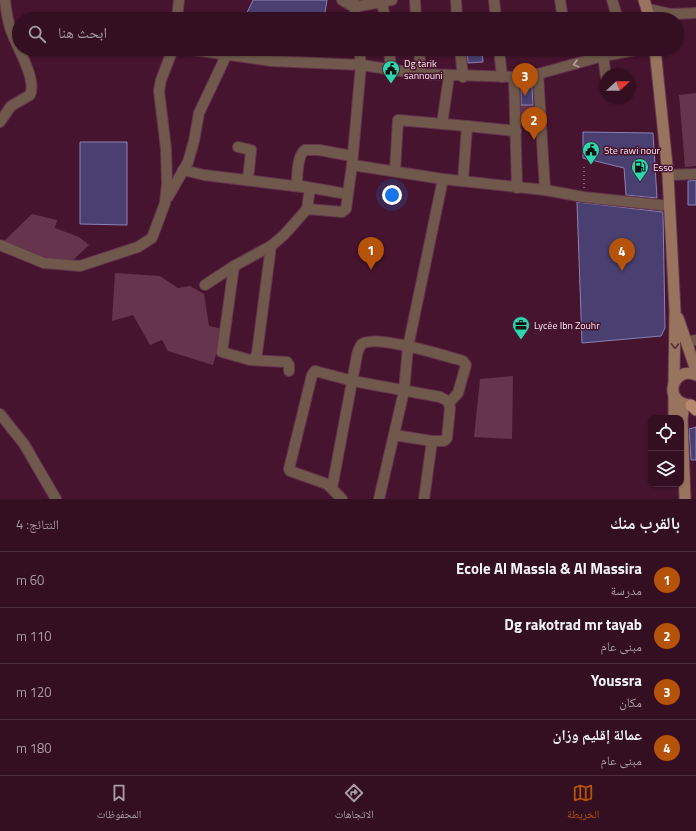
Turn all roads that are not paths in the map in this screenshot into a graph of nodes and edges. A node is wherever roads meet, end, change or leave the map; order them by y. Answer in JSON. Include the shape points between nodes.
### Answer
{"nodes":[{"id":1,"x":5,"y":0,"type":"edge"},
{"id":2,"x":179,"y":0,"type":"edge"},
{"id":3,"x":342,"y":0,"type":"edge"},
{"id":4,"x":415,"y":0,"type":"edge"},
{"id":5,"x":456,"y":0,"type":"edge"},
{"id":6,"x":494,"y":0,"type":"edge"},
{"id":7,"x":560,"y":0,"type":"edge"},
{"id":8,"x":612,"y":0,"type":"edge"},
{"id":9,"x":387,"y":1,"type":"edge"},
{"id":10,"x":354,"y":3,"type":"edge"},
{"id":11,"x":178,"y":12,"type":"edge"},
{"id":12,"x":386,"y":12,"type":"edge"},
{"id":13,"x":416,"y":12,"type":"edge"},
{"id":14,"x":457,"y":12,"type":"edge"},
{"id":15,"x":495,"y":12,"type":"edge"},
{"id":16,"x":562,"y":12,"type":"edge"},
{"id":17,"x":616,"y":12,"type":"edge"},
{"id":18,"x":696,"y":13,"type":"edge"},
{"id":19,"x":684,"y":14,"type":"edge"},
{"id":20,"x":12,"y":33,"type":"edge"},
{"id":21,"x":21,"y":56,"type":"edge"},
{"id":22,"x":170,"y":56,"type":"edge"},
{"id":23,"x":226,"y":56,"type":"joint"},
{"id":24,"x":360,"y":56,"type":"edge"},
{"id":25,"x":390,"y":56,"type":"edge"},
{"id":26,"x":420,"y":56,"type":"edge"},
{"id":27,"x":461,"y":56,"type":"edge"},
{"id":28,"x":500,"y":56,"type":"edge"},
{"id":29,"x":602,"y":56,"type":"joint"},
{"id":30,"x":656,"y":56,"type":"edge"},
{"id":31,"x":361,"y":65,"type":"junction"},
{"id":32,"x":604,"y":68,"type":"edge"},
{"id":33,"x":391,"y":70,"type":"junction"},
{"id":34,"x":421,"y":74,"type":"junction"},
{"id":35,"x":538,"y":74,"type":"junction"},
{"id":36,"x":449,"y":76,"type":"junction"},
{"id":37,"x":463,"y":77,"type":"junction"},
{"id":38,"x":502,"y":77,"type":"junction"},
{"id":39,"x":514,"y":77,"type":"junction"},
{"id":40,"x":0,"y":122,"type":"edge"},
{"id":41,"x":442,"y":124,"type":"junction"},
{"id":42,"x":466,"y":126,"type":"junction"},
{"id":43,"x":516,"y":131,"type":"junction"},
{"id":44,"x":238,"y":147,"type":"dead end"},
{"id":45,"x":352,"y":160,"type":"junction"},
{"id":46,"x":183,"y":170,"type":"junction"},
{"id":47,"x":395,"y":171,"type":"junction"},
{"id":48,"x":696,"y":174,"type":"edge"},
{"id":49,"x":668,"y":175,"type":"junction"},
{"id":50,"x":443,"y":179,"type":"junction"},
{"id":51,"x":248,"y":180,"type":"junction"},
{"id":52,"x":463,"y":181,"type":"junction"},
{"id":53,"x":310,"y":188,"type":"junction"},
{"id":54,"x":517,"y":188,"type":"junction"},
{"id":55,"x":545,"y":190,"type":"junction"},
{"id":56,"x":347,"y":194,"type":"junction"},
{"id":57,"x":165,"y":203,"type":"junction"},
{"id":58,"x":670,"y":206,"type":"junction"},
{"id":59,"x":307,"y":209,"type":"junction"},
{"id":60,"x":0,"y":245,"type":"edge"},
{"id":61,"x":271,"y":246,"type":"junction"},
{"id":62,"x":234,"y":266,"type":"junction"},
{"id":63,"x":205,"y":285,"type":"dead end"},
{"id":64,"x":675,"y":311,"type":"junction"},
{"id":65,"x":691,"y":341,"type":"edge"},
{"id":66,"x":408,"y":347,"type":"junction"},
{"id":67,"x":250,"y":360,"type":"junction"},
{"id":68,"x":696,"y":370,"type":"edge"},
{"id":69,"x":289,"y":372,"type":"dead end"},
{"id":70,"x":696,"y":375,"type":"edge"},
{"id":71,"x":353,"y":381,"type":"junction"},
{"id":72,"x":674,"y":382,"type":"junction"},
{"id":73,"x":404,"y":391,"type":"junction"},
{"id":74,"x":674,"y":396,"type":"junction"},
{"id":75,"x":449,"y":403,"type":"junction"},
{"id":76,"x":692,"y":406,"type":"edge"},
{"id":77,"x":0,"y":414,"type":"edge"},
{"id":78,"x":674,"y":415,"type":"edge"},
{"id":79,"x":394,"y":435,"type":"junction"},
{"id":80,"x":432,"y":441,"type":"junction"},
{"id":81,"x":677,"y":487,"type":"edge"},
{"id":82,"x":332,"y":488,"type":"junction"},
{"id":83,"x":56,"y":499,"type":"edge"},
{"id":84,"x":342,"y":499,"type":"edge"},
{"id":85,"x":379,"y":499,"type":"edge"},
{"id":86,"x":424,"y":499,"type":"edge"},
{"id":87,"x":677,"y":499,"type":"edge"},
{"id":88,"x":685,"y":499,"type":"edge"}],
"edges":[{"from":1,"to":20,"type":"street"},
{"from":2,"to":11,"type":"street"},
{"from":3,"to":10,"type":"street"},
{"from":4,"to":13,"type":"street"},
{"from":5,"to":14,"type":"street"},
{"from":6,"to":15,"type":"street"},
{"from":7,"to":16,"type":"street"},
{"from":8,"to":17,"type":"street"},
{"from":9,"to":10,"type":"street"},
{"from":9,"to":12,"type":"street"},
{"from":18,"to":19,"type":"street"},
{"from":21,"to":40,"type":"street","via":[[28,72],[30,95],[11,106]]},
{"from":22,"to":57,"type":"street","via":[[159,91],[168,174]]},
{"from":23,"to":31,"type":"street","via":[[298,63]]},
{"from":23,"to":46,"type":"street","via":[[199,113],[192,151]]},
{"from":24,"to":31,"type":"street"},
{"from":25,"to":33,"type":"street"},
{"from":26,"to":34,"type":"street"},
{"from":27,"to":37,"type":"street"},
{"from":28,"to":38,"type":"street"},
{"from":29,"to":32,"type":"street"},
{"from":29,"to":35,"type":"street","one_way":true},
{"from":30,"to":49,"type":"main road"},
{"from":31,"to":33,"type":"street"},
{"from":31,"to":45,"type":"street"},
{"from":33,"to":34,"type":"street"},
{"from":34,"to":36,"type":"street"},
{"from":35,"to":39,"type":"street"},
{"from":35,"to":55,"type":"street"},
{"from":36,"to":37,"type":"street"},
{"from":36,"to":41,"type":"street"},
{"from":37,"to":38,"type":"street"},
{"from":38,"to":39,"type":"street"},
{"from":39,"to":43,"type":"street"},
{"from":41,"to":42,"type":"street"},
{"from":41,"to":47,"type":"street","via":[[398,120]]},
{"from":42,"to":43,"type":"street"},
{"from":42,"to":52,"type":"street"},
{"from":43,"to":54,"type":"street"},
{"from":44,"to":51,"type":"street","via":[[251,150]]},
{"from":45,"to":47,"type":"street"},
{"from":45,"to":53,"type":"street","via":[[319,150],[303,151],[297,181],[299,185]]},
{"from":45,"to":56,"type":"street"},
{"from":46,"to":51,"type":"street"},
{"from":46,"to":57,"type":"street"},
{"from":47,"to":50,"type":"street"},
{"from":48,"to":49,"type":"street"},
{"from":49,"to":58,"type":"main road"},
{"from":50,"to":52,"type":"street"},
{"from":50,"to":66,"type":"street"},
{"from":51,"to":53,"type":"street"},
{"from":52,"to":54,"type":"street"},
{"from":53,"to":56,"type":"street"},
{"from":53,"to":59,"type":"street"},
{"from":54,"to":55,"type":"street"},
{"from":55,"to":58,"type":"street","via":[[583,198]]},
{"from":56,"to":59,"type":"street","via":[[346,209],[342,212]]},
{"from":57,"to":60,"type":"street","via":[[156,230],[146,243],[110,258],[80,266],[44,263]]},
{"from":58,"to":64,"type":"main road"},
{"from":59,"to":61,"type":"street"},
{"from":61,"to":62,"type":"street"},
{"from":61,"to":67,"type":"street","via":[[257,353],[255,358]]},
{"from":62,"to":63,"type":"street"},
{"from":62,"to":67,"type":"street","via":[[222,352]]},
{"from":64,"to":65,"type":"main road"},
{"from":64,"to":72,"type":"main road","one_way":true},
{"from":65,"to":68,"type":"main road"},
{"from":66,"to":71,"type":"street","via":[[385,342],[363,343],[359,350]]},
{"from":66,"to":73,"type":"street"},
{"from":66,"to":75,"type":"street","via":[[465,362],[458,393]]},
{"from":67,"to":69,"type":"street","via":[[287,362],[290,365]]},
{"from":70,"to":72,"type":"main road","via":[[687,373]]},
{"from":71,"to":73,"type":"street"},
{"from":71,"to":82,"type":"street"},
{"from":71,"to":82,"type":"street","via":[[318,370],[313,373],[288,466],[290,471]]},
{"from":72,"to":74,"type":"main road"},
{"from":73,"to":75,"type":"street","via":[[443,398]]},
{"from":73,"to":79,"type":"street"},
{"from":74,"to":76,"type":"main road"},
{"from":74,"to":78,"type":"main road"},
{"from":75,"to":80,"type":"street","via":[[447,438],[444,441]]},
{"from":76,"to":88,"type":"main road","via":[[682,419]]},
{"from":77,"to":83,"type":"street","via":[[24,444]]},
{"from":79,"to":80,"type":"street"},
{"from":79,"to":85,"type":"street"},
{"from":80,"to":86,"type":"street"},
{"from":81,"to":87,"type":"main road"},
{"from":82,"to":84,"type":"street"}]}
